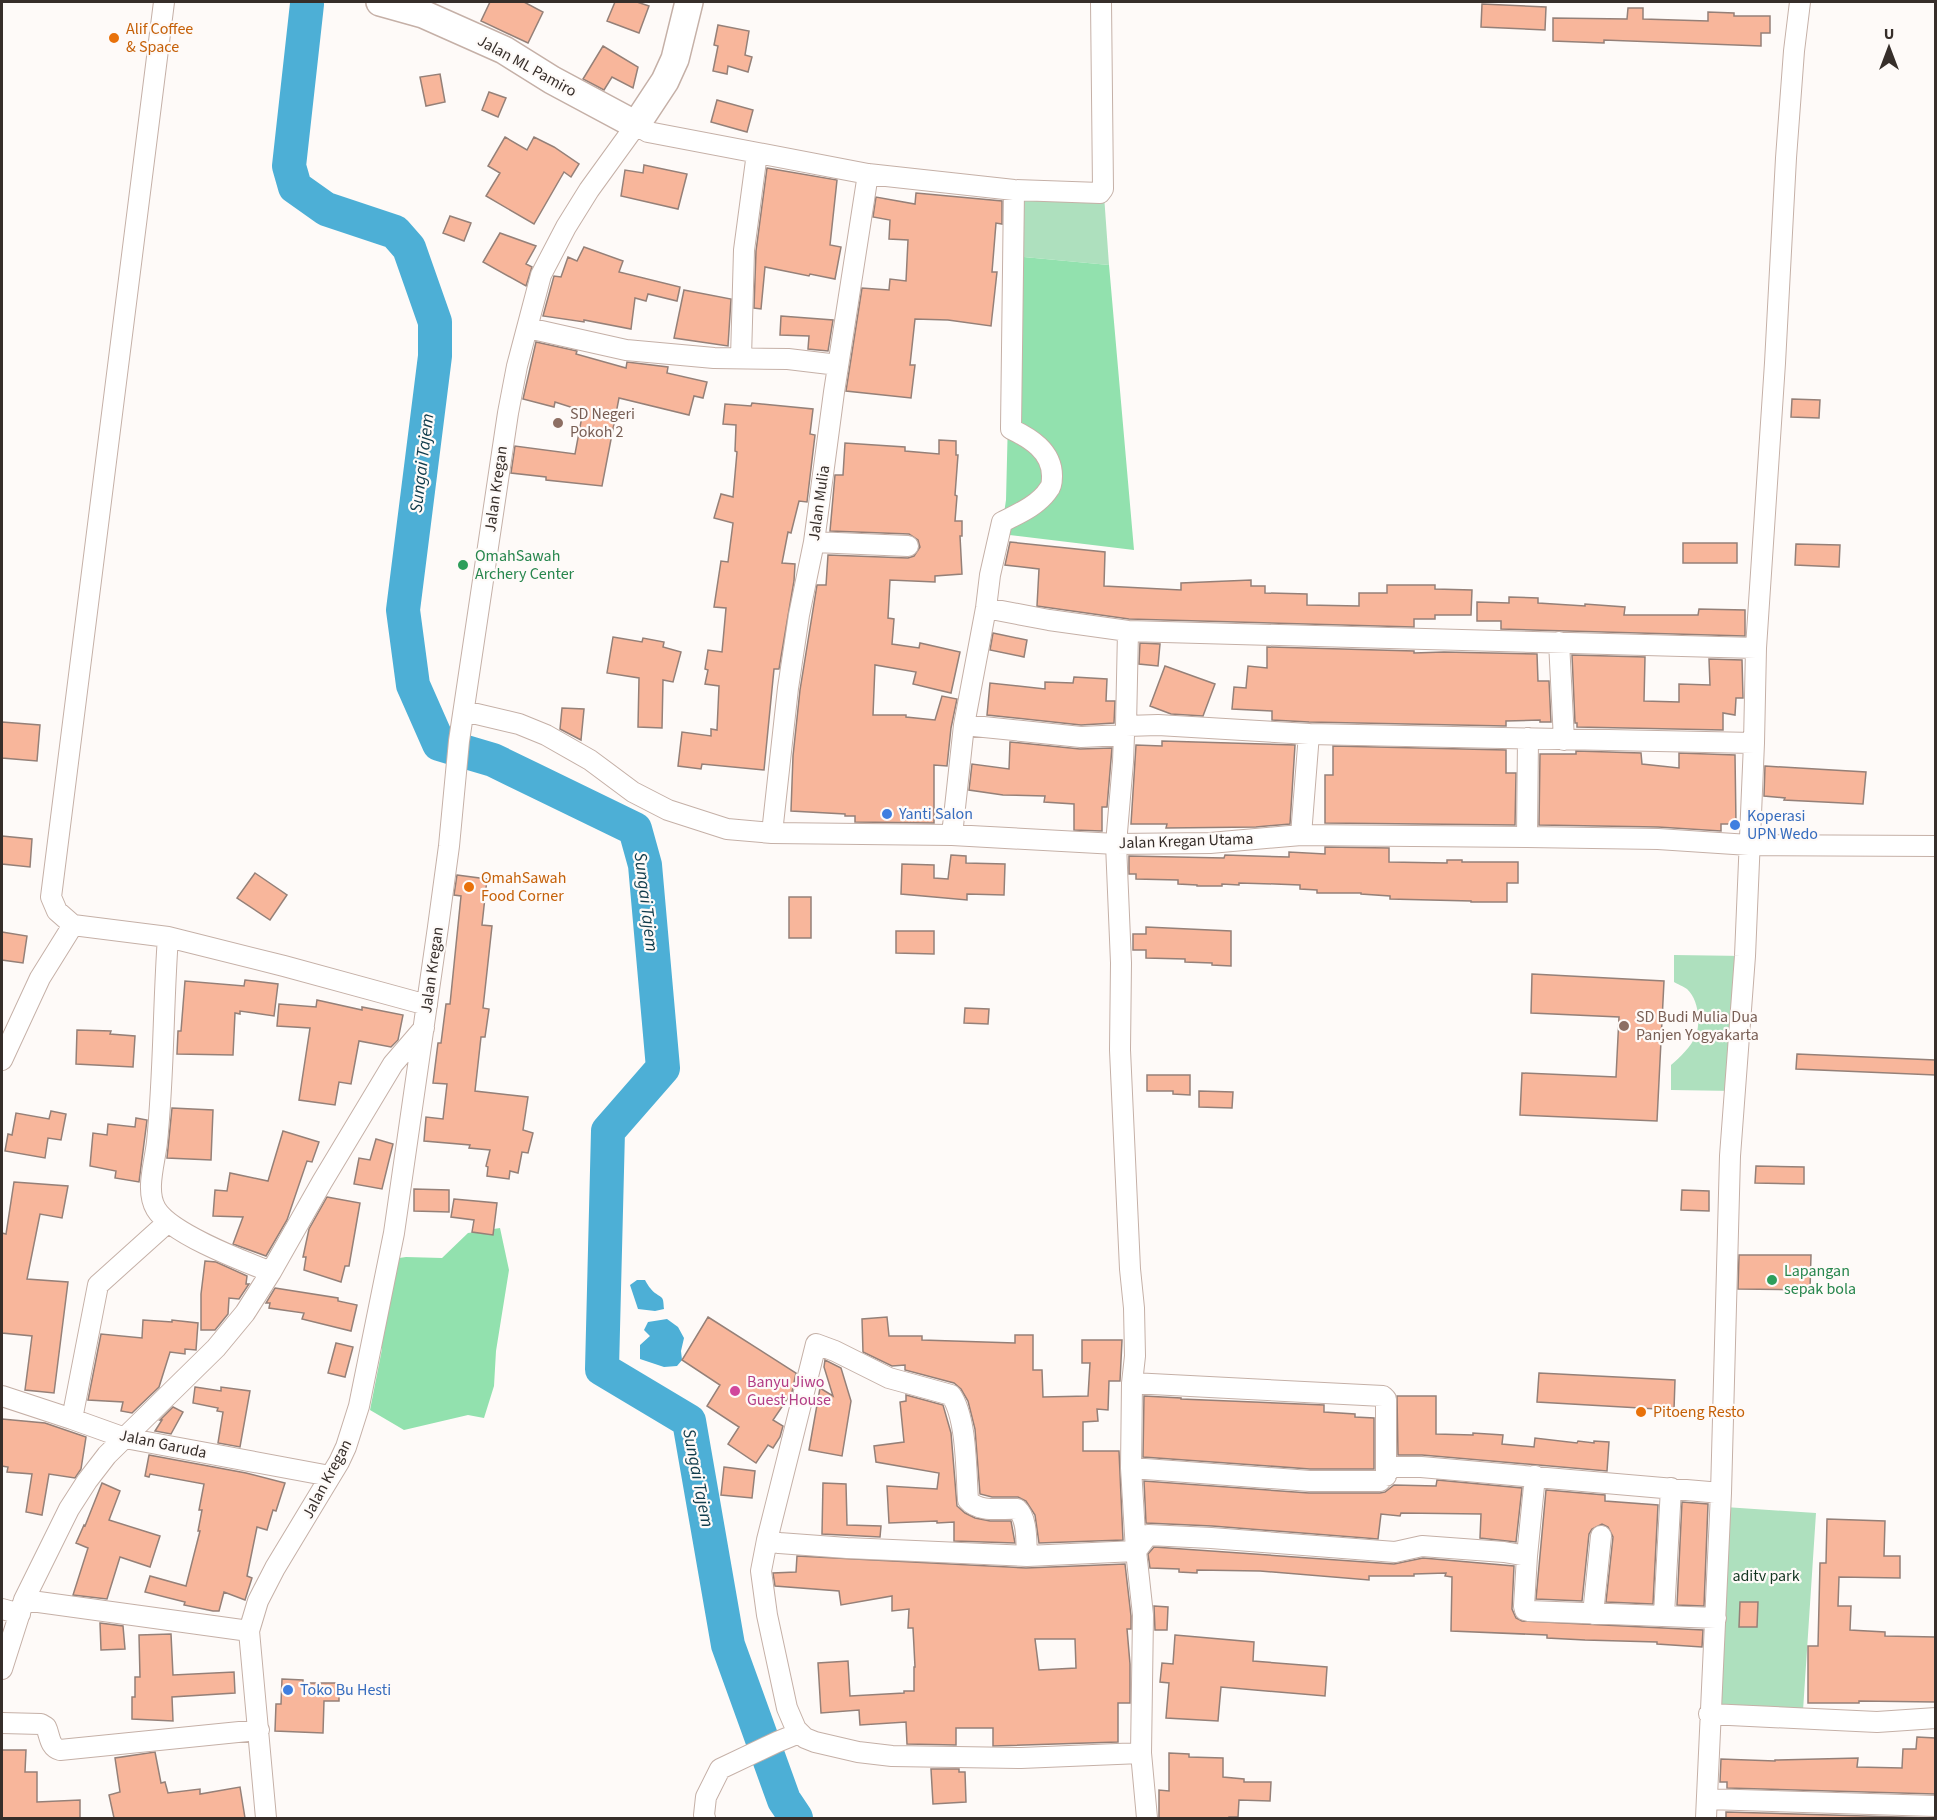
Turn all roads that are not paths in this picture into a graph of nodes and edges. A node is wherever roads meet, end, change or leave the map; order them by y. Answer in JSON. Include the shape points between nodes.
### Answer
{"nodes":[{"id":1,"x":164,"y":2,"type":"edge"},
{"id":2,"x":380,"y":2,"type":"edge"},
{"id":3,"x":689,"y":2,"type":"edge"},
{"id":4,"x":1101,"y":2,"type":"edge"},
{"id":5,"x":1800,"y":2,"type":"edge"},
{"id":6,"x":636,"y":125,"type":"junction"},
{"id":7,"x":757,"y":153,"type":"junction"},
{"id":8,"x":868,"y":174,"type":"junction"},
{"id":9,"x":1014,"y":190,"type":"junction"},
{"id":10,"x":528,"y":328,"type":"junction"},
{"id":11,"x":741,"y":358,"type":"junction"},
{"id":12,"x":838,"y":365,"type":"junction"},
{"id":13,"x":814,"y":542,"type":"junction"},
{"id":14,"x":908,"y":546,"type":"dead end"},
{"id":15,"x":986,"y":608,"type":"junction"},
{"id":16,"x":1128,"y":631,"type":"junction"},
{"id":17,"x":1559,"y":642,"type":"junction"},
{"id":18,"x":1756,"y":648,"type":"junction"},
{"id":19,"x":464,"y":711,"type":"junction"},
{"id":20,"x":964,"y":725,"type":"junction"},
{"id":21,"x":1309,"y":734,"type":"junction"},
{"id":22,"x":1528,"y":738,"type":"junction"},
{"id":23,"x":1564,"y":740,"type":"junction"},
{"id":24,"x":1754,"y":743,"type":"junction"},
{"id":25,"x":772,"y":833,"type":"junction"},
{"id":26,"x":952,"y":835,"type":"junction"},
{"id":27,"x":1301,"y":835,"type":"junction"},
{"id":28,"x":1527,"y":837,"type":"junction"},
{"id":29,"x":1116,"y":844,"type":"junction"},
{"id":30,"x":1749,"y":845,"type":"junction"},
{"id":31,"x":1935,"y":846,"type":"edge"},
{"id":32,"x":73,"y":925,"type":"junction"},
{"id":33,"x":168,"y":937,"type":"junction"},
{"id":34,"x":427,"y":1005,"type":"junction"},
{"id":35,"x":424,"y":1028,"type":"junction"},
{"id":36,"x":2,"y":1060,"type":"edge"},
{"id":37,"x":168,"y":1222,"type":"junction"},
{"id":38,"x":271,"y":1272,"type":"junction"},
{"id":39,"x":1132,"y":1383,"type":"junction"},
{"id":40,"x":2,"y":1396,"type":"edge"},
{"id":41,"x":72,"y":1419,"type":"junction"},
{"id":42,"x":125,"y":1438,"type":"junction"},
{"id":43,"x":1131,"y":1468,"type":"junction"},
{"id":44,"x":330,"y":1476,"type":"junction"},
{"id":45,"x":1386,"y":1476,"type":"junction"},
{"id":46,"x":1535,"y":1476,"type":"junction"},
{"id":47,"x":1671,"y":1488,"type":"junction"},
{"id":48,"x":1721,"y":1492,"type":"junction"},
{"id":49,"x":1601,"y":1536,"type":"dead end"},
{"id":50,"x":767,"y":1540,"type":"junction"},
{"id":51,"x":1136,"y":1551,"type":"junction"},
{"id":52,"x":1027,"y":1556,"type":"junction"},
{"id":53,"x":1527,"y":1556,"type":"junction"},
{"id":54,"x":15,"y":1608,"type":"edge"},
{"id":55,"x":1593,"y":1614,"type":"junction"},
{"id":56,"x":1664,"y":1615,"type":"junction"},
{"id":57,"x":1716,"y":1618,"type":"junction"},
{"id":58,"x":249,"y":1631,"type":"junction"},
{"id":59,"x":2,"y":1669,"type":"edge"},
{"id":60,"x":1709,"y":1714,"type":"junction"},
{"id":61,"x":1935,"y":1718,"type":"edge"},
{"id":62,"x":2,"y":1723,"type":"edge"},
{"id":63,"x":259,"y":1730,"type":"junction"},
{"id":64,"x":799,"y":1733,"type":"junction"},
{"id":65,"x":1142,"y":1752,"type":"junction"},
{"id":66,"x":1935,"y":1806,"type":"edge"},
{"id":67,"x":1706,"y":1809,"type":"edge"},
{"id":68,"x":266,"y":1818,"type":"edge"},
{"id":69,"x":705,"y":1818,"type":"edge"},
{"id":70,"x":1147,"y":1818,"type":"edge"}],
"edges":[{"from":1,"to":32,"type":"street","via":[[51,897],[57,911]]},
{"from":2,"to":6,"type":"street","name":"Jalan ML Pamiro","via":[[423,14],[504,50]]},
{"from":3,"to":6,"type":"street","via":[[675,59]]},
{"from":4,"to":9,"type":"street","via":[[1102,192]]},
{"from":5,"to":18,"type":"street","via":[[1787,146]]},
{"from":6,"to":7,"type":"street","via":[[648,132]]},
{"from":6,"to":10,"type":"street","name":"Jalan Kregan","via":[[566,227],[541,275]]},
{"from":7,"to":8,"type":"street"},
{"from":7,"to":11,"type":"street","via":[[744,250]]},
{"from":8,"to":9,"type":"street"},
{"from":8,"to":12,"type":"street","name":"Jalan Mulia"},
{"from":9,"to":15,"type":"street","via":[[1011,429],[1026,436],[1049,458],[1052,482],[1037,502],[1002,522]]},
{"from":10,"to":11,"type":"street","via":[[626,350]]},
{"from":10,"to":19,"type":"street","name":"Jalan Kregan","via":[[508,413]]},
{"from":11,"to":12,"type":"street"},
{"from":12,"to":13,"type":"street","name":"Jalan Mulia"},
{"from":13,"to":14,"type":"street"},
{"from":13,"to":25,"type":"street","name":"Jalan Mulia","via":[[788,688]]},
{"from":15,"to":16,"type":"street"},
{"from":15,"to":20,"type":"street"},
{"from":16,"to":17,"type":"street"},
{"from":16,"to":21,"type":"street","via":[[1126,726]]},
{"from":17,"to":18,"type":"street"},
{"from":17,"to":23,"type":"street"},
{"from":18,"to":24,"type":"street"},
{"from":19,"to":25,"type":"street","name":"Jalan Kregan Utama","via":[[546,735],[668,810],[727,829]]},
{"from":19,"to":34,"type":"street","name":"Jalan Kregan"},
{"from":20,"to":26,"type":"street"},
{"from":20,"to":29,"type":"street","via":[[1081,737],[1124,735]]},
{"from":21,"to":22,"type":"street"},
{"from":21,"to":27,"type":"street"},
{"from":22,"to":23,"type":"street"},
{"from":22,"to":28,"type":"street"},
{"from":23,"to":24,"type":"street"},
{"from":24,"to":30,"type":"street"},
{"from":25,"to":26,"type":"street","name":"Jalan Kregan Utama"},
{"from":26,"to":29,"type":"street","name":"Jalan Kregan Utama"},
{"from":27,"to":28,"type":"street","name":"Jalan Kregan Utama"},
{"from":27,"to":29,"type":"street","name":"Jalan Kregan Utama","via":[[1210,843]]},
{"from":28,"to":30,"type":"street","name":"Jalan Kregan Utama"},
{"from":29,"to":39,"type":"street","via":[[1120,1050],[1134,1308]]},
{"from":30,"to":31,"type":"street","name":"Jalan Kregan Utama"},
{"from":30,"to":48,"type":"street","via":[[1730,1156]]},
{"from":32,"to":33,"type":"street"},
{"from":32,"to":36,"type":"street","via":[[44,970]]},
{"from":33,"to":34,"type":"street"},
{"from":33,"to":37,"type":"street","via":[[151,1195],[157,1211]]},
{"from":34,"to":35,"type":"street","name":"Jalan Kregan"},
{"from":35,"to":38,"type":"street","via":[[393,1064]]},
{"from":35,"to":44,"type":"street","name":"Jalan Kregan","via":[[394,1233],[358,1406],[346,1446]]},
{"from":37,"to":38,"type":"street","via":[[210,1247]]},
{"from":37,"to":41,"type":"street","via":[[98,1285]]},
{"from":38,"to":42,"type":"street","via":[[216,1347]]},
{"from":39,"to":43,"type":"street"},
{"from":39,"to":45,"type":"street","via":[[1383,1396]]},
{"from":40,"to":41,"type":"street","name":"Jalan Garuda"},
{"from":41,"to":42,"type":"street","name":"Jalan Garuda"},
{"from":42,"to":44,"type":"street","name":"Jalan Garuda"},
{"from":42,"to":54,"type":"street","via":[[87,1481]]},
{"from":43,"to":45,"type":"street","via":[[1310,1481],[1380,1481]]},
{"from":43,"to":51,"type":"street"},
{"from":44,"to":58,"type":"street","name":"Jalan Kregan","via":[[262,1593]]},
{"from":45,"to":46,"type":"street","via":[[1392,1467],[1421,1467]]},
{"from":46,"to":47,"type":"street"},
{"from":46,"to":53,"type":"street"},
{"from":47,"to":48,"type":"street"},
{"from":47,"to":56,"type":"street"},
{"from":48,"to":57,"type":"street"},
{"from":49,"to":55,"type":"street"},
{"from":50,"to":52,"type":"street","via":[[847,1548]]},
{"from":50,"to":52,"type":"street","via":[[816,1344],[889,1378],[951,1395],[961,1420],[968,1500],[980,1508],[1020,1510]]},
{"from":50,"to":64,"type":"street","via":[[761,1571],[767,1615],[787,1708]]},
{"from":51,"to":52,"type":"street"},
{"from":51,"to":53,"type":"street","via":[[1148,1535],[1395,1552],[1422,1546]]},
{"from":51,"to":65,"type":"street","via":[[1143,1615]]},
{"from":53,"to":55,"type":"street","via":[[1526,1610]]},
{"from":54,"to":58,"type":"street"},
{"from":54,"to":59,"type":"street"},
{"from":55,"to":56,"type":"street"},
{"from":56,"to":57,"type":"street"},
{"from":57,"to":60,"type":"street"},
{"from":58,"to":63,"type":"street","name":"Jalan Kregan"},
{"from":60,"to":61,"type":"street","via":[[1877,1722]]},
{"from":60,"to":67,"type":"street"},
{"from":62,"to":63,"type":"street","via":[[46,1726],[51,1744],[60,1750]]},
{"from":63,"to":68,"type":"street","name":"Jalan Kregan"},
{"from":64,"to":65,"type":"street","via":[[815,1742],[892,1756],[1021,1758]]},
{"from":64,"to":69,"type":"street","via":[[720,1769],[706,1797]]},
{"from":65,"to":70,"type":"street"},
{"from":66,"to":67,"type":"street"}]}
